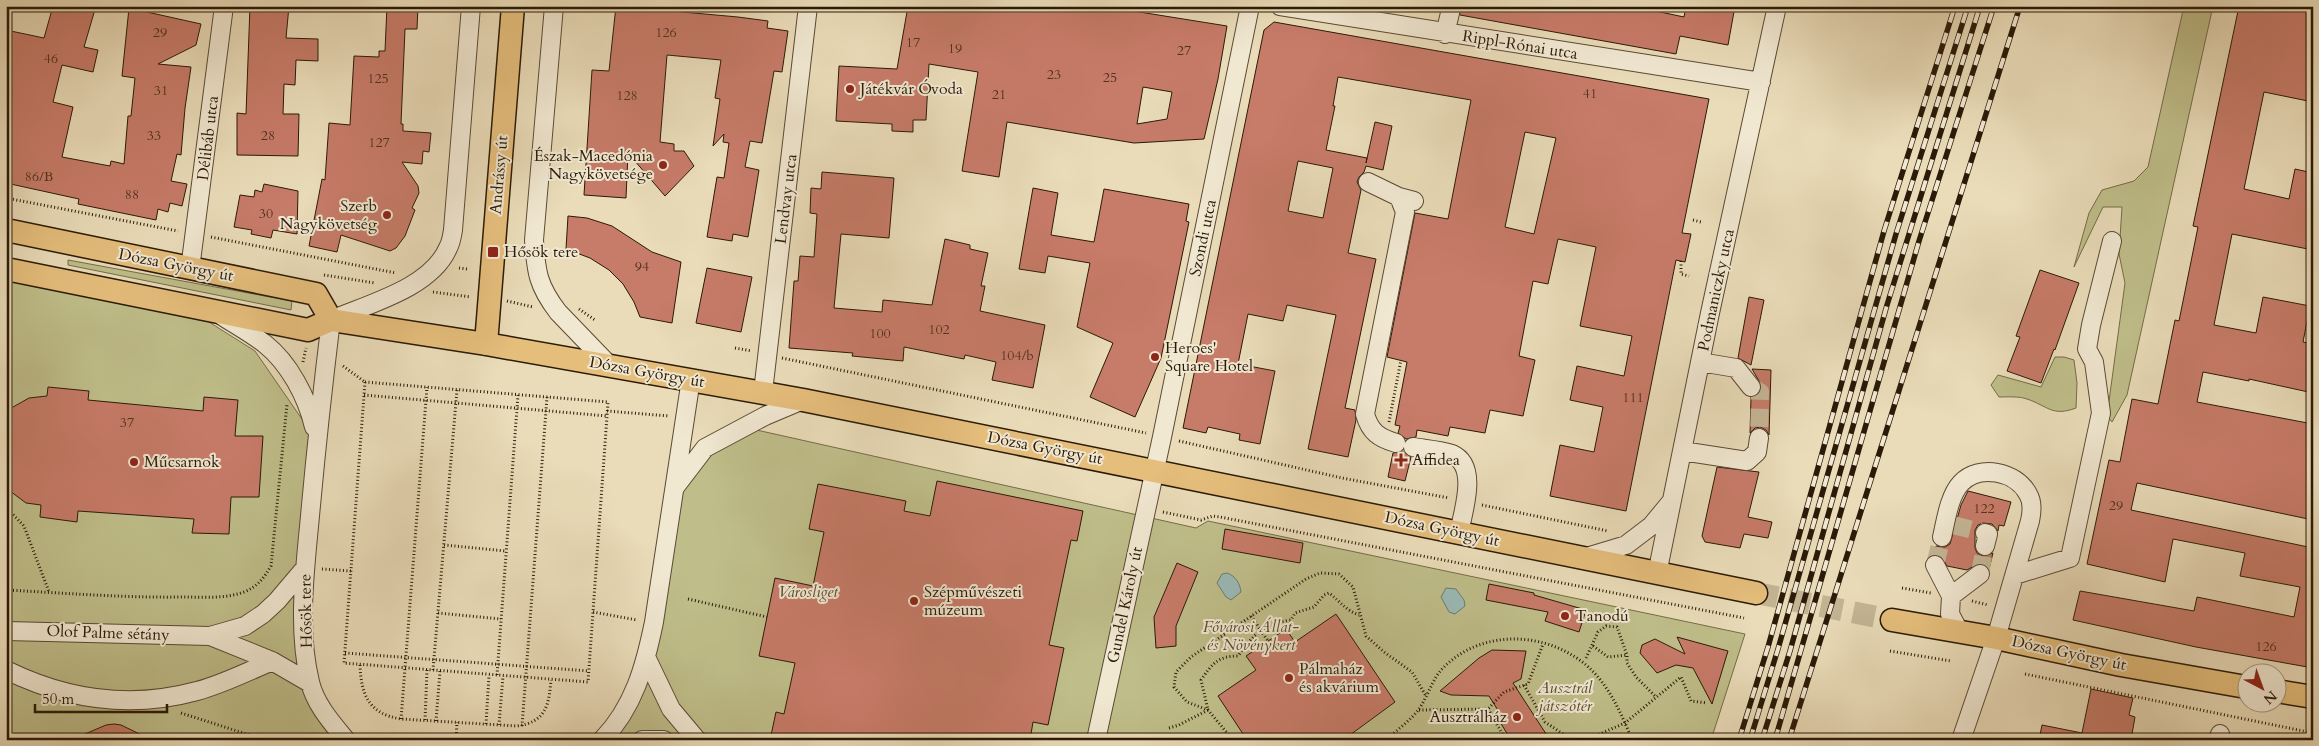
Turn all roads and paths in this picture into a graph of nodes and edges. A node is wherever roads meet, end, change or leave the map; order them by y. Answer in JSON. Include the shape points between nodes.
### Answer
{"nodes":[{"id":1,"x":224,"y":6,"type":"edge"},
{"id":2,"x":472,"y":6,"type":"edge"},
{"id":3,"x":513,"y":6,"type":"edge"},
{"id":4,"x":554,"y":6,"type":"edge"},
{"id":5,"x":808,"y":6,"type":"edge"},
{"id":6,"x":1250,"y":6,"type":"edge"},
{"id":7,"x":1280,"y":6,"type":"edge"},
{"id":8,"x":1777,"y":6,"type":"edge"},
{"id":9,"x":1450,"y":13,"type":"dead end"},
{"id":10,"x":1444,"y":34,"type":"junction"},
{"id":11,"x":1761,"y":82,"type":"junction"},
{"id":12,"x":1368,"y":182,"type":"dead end"},
{"id":13,"x":6,"y":198,"type":"edge"},
{"id":14,"x":1693,"y":220,"type":"dead end"},
{"id":15,"x":1701,"y":222,"type":"dead end"},
{"id":16,"x":6,"y":230,"type":"edge"},
{"id":17,"x":196,"y":234,"type":"junction"},
{"id":18,"x":2112,"y":241,"type":"dead end"},
{"id":19,"x":1681,"y":261,"type":"dead end"},
{"id":20,"x":459,"y":268,"type":"dead end"},
{"id":21,"x":6,"y":269,"type":"edge"},
{"id":22,"x":190,"y":269,"type":"junction"},
{"id":23,"x":466,"y":269,"type":"dead end"},
{"id":24,"x":397,"y":273,"type":"dead end"},
{"id":25,"x":321,"y":274,"type":"dead end"},
{"id":26,"x":1689,"y":276,"type":"dead end"},
{"id":27,"x":407,"y":288,"type":"junction"},
{"id":28,"x":489,"y":300,"type":"junction"},
{"id":29,"x":216,"y":311,"type":"junction"},
{"id":30,"x":558,"y":312,"type":"junction"},
{"id":31,"x":331,"y":320,"type":"junction"},
{"id":32,"x":595,"y":320,"type":"dead end"},
{"id":33,"x":308,"y":330,"type":"junction"},
{"id":34,"x":486,"y":344,"type":"junction"},
{"id":35,"x":735,"y":348,"type":"dead end"},
{"id":36,"x":768,"y":355,"type":"junction"},
{"id":37,"x":337,"y":360,"type":"dead end"},
{"id":38,"x":1401,"y":360,"type":"dead end"},
{"id":39,"x":1700,"y":362,"type":"junction"},
{"id":40,"x":610,"y":366,"type":"junction"},
{"id":41,"x":302,"y":368,"type":"dead end"},
{"id":42,"x":691,"y":379,"type":"junction"},
{"id":43,"x":365,"y":382,"type":"junction"},
{"id":44,"x":427,"y":387,"type":"junction"},
{"id":45,"x":1751,"y":387,"type":"tunnel mouth"},
{"id":46,"x":457,"y":390,"type":"junction"},
{"id":47,"x":763,"y":392,"type":"junction"},
{"id":48,"x":518,"y":394,"type":"junction"},
{"id":49,"x":364,"y":395,"type":"junction"},
{"id":50,"x":547,"y":397,"type":"junction"},
{"id":51,"x":287,"y":398,"type":"dead end"},
{"id":52,"x":803,"y":400,"type":"junction"},
{"id":53,"x":426,"y":401,"type":"junction"},
{"id":54,"x":456,"y":404,"type":"junction"},
{"id":55,"x":517,"y":409,"type":"junction"},
{"id":56,"x":546,"y":412,"type":"junction"},
{"id":57,"x":607,"y":413,"type":"junction"},
{"id":58,"x":672,"y":416,"type":"dead end"},
{"id":59,"x":1162,"y":437,"type":"junction"},
{"id":60,"x":1391,"y":437,"type":"joint"},
{"id":61,"x":1759,"y":438,"type":"tunnel mouth"},
{"id":62,"x":317,"y":441,"type":"junction"},
{"id":63,"x":1413,"y":447,"type":"dead end"},
{"id":64,"x":1682,"y":450,"type":"junction"},
{"id":65,"x":1154,"y":470,"type":"junction"},
{"id":66,"x":674,"y":489,"type":"junction"},
{"id":67,"x":1465,"y":501,"type":"junction"},
{"id":68,"x":1672,"y":501,"type":"junction"},
{"id":69,"x":6,"y":507,"type":"edge"},
{"id":70,"x":1145,"y":508,"type":"junction"},
{"id":71,"x":1947,"y":529,"type":"tunnel mouth"},
{"id":72,"x":1611,"y":532,"type":"dead end"},
{"id":73,"x":1459,"y":533,"type":"junction"},
{"id":74,"x":444,"y":545,"type":"junction"},
{"id":75,"x":506,"y":551,"type":"junction"},
{"id":76,"x":1582,"y":558,"type":"junction"},
{"id":77,"x":1935,"y":565,"type":"tunnel mouth"},
{"id":78,"x":311,"y":568,"type":"junction"},
{"id":79,"x":351,"y":571,"type":"junction"},
{"id":80,"x":1657,"y":574,"type":"junction"},
{"id":81,"x":1980,"y":574,"type":"tunnel mouth"},
{"id":82,"x":2015,"y":575,"type":"junction"},
{"id":83,"x":1902,"y":588,"type":"dead end"},
{"id":84,"x":6,"y":590,"type":"edge"},
{"id":85,"x":49,"y":592,"type":"junction"},
{"id":86,"x":1756,"y":593,"type":"tunnel mouth"},
{"id":87,"x":1950,"y":597,"type":"junction"},
{"id":88,"x":688,"y":599,"type":"dead end"},
{"id":89,"x":1990,"y":605,"type":"dead end"},
{"id":90,"x":593,"y":612,"type":"junction"},
{"id":91,"x":438,"y":613,"type":"junction"},
{"id":92,"x":1251,"y":616,"type":"junction"},
{"id":93,"x":1360,"y":616,"type":"junction"},
{"id":94,"x":767,"y":617,"type":"dead end"},
{"id":95,"x":1744,"y":618,"type":"dead end"},
{"id":96,"x":501,"y":619,"type":"junction"},
{"id":97,"x":637,"y":620,"type":"dead end"},
{"id":98,"x":1892,"y":620,"type":"tunnel mouth"},
{"id":99,"x":1261,"y":630,"type":"junction"},
{"id":100,"x":6,"y":631,"type":"edge"},
{"id":101,"x":1959,"y":631,"type":"junction"},
{"id":102,"x":210,"y":636,"type":"junction"},
{"id":103,"x":1996,"y":638,"type":"junction"},
{"id":104,"x":1268,"y":641,"type":"dead end"},
{"id":105,"x":1543,"y":644,"type":"junction"},
{"id":106,"x":1593,"y":646,"type":"junction"},
{"id":107,"x":1890,"y":652,"type":"dead end"},
{"id":108,"x":344,"y":653,"type":"junction"},
{"id":109,"x":1626,"y":655,"type":"junction"},
{"id":110,"x":406,"y":658,"type":"junction"},
{"id":111,"x":647,"y":658,"type":"junction"},
{"id":112,"x":1586,"y":658,"type":"dead end"},
{"id":113,"x":434,"y":660,"type":"junction"},
{"id":114,"x":272,"y":661,"type":"junction"},
{"id":115,"x":1951,"y":661,"type":"dead end"},
{"id":116,"x":360,"y":665,"type":"junction"},
{"id":117,"x":498,"y":665,"type":"junction"},
{"id":118,"x":526,"y":666,"type":"junction"},
{"id":119,"x":405,"y":668,"type":"junction"},
{"id":120,"x":6,"y":670,"type":"edge"},
{"id":121,"x":427,"y":670,"type":"junction"},
{"id":122,"x":433,"y":670,"type":"junction"},
{"id":123,"x":440,"y":671,"type":"junction"},
{"id":124,"x":588,"y":671,"type":"junction"},
{"id":125,"x":2025,"y":674,"type":"dead end"},
{"id":126,"x":490,"y":675,"type":"junction"},
{"id":127,"x":497,"y":675,"type":"junction"},
{"id":128,"x":503,"y":676,"type":"junction"},
{"id":129,"x":526,"y":678,"type":"junction"},
{"id":130,"x":551,"y":680,"type":"junction"},
{"id":131,"x":310,"y":683,"type":"junction"},
{"id":132,"x":2236,"y":684,"type":"edge"},
{"id":133,"x":1524,"y":685,"type":"junction"},
{"id":134,"x":2286,"y":692,"type":"edge"},
{"id":135,"x":1426,"y":696,"type":"junction"},
{"id":136,"x":1655,"y":696,"type":"junction"},
{"id":137,"x":2313,"y":696,"type":"edge"},
{"id":138,"x":1707,"y":703,"type":"dead end"},
{"id":139,"x":1488,"y":709,"type":"junction"},
{"id":140,"x":1208,"y":710,"type":"junction"},
{"id":141,"x":1419,"y":710,"type":"junction"},
{"id":142,"x":181,"y":713,"type":"dead end"},
{"id":143,"x":401,"y":718,"type":"junction"},
{"id":144,"x":425,"y":720,"type":"junction"},
{"id":145,"x":436,"y":721,"type":"junction"},
{"id":146,"x":458,"y":722,"type":"junction"},
{"id":147,"x":1625,"y":723,"type":"junction"},
{"id":148,"x":486,"y":724,"type":"junction"},
{"id":149,"x":499,"y":725,"type":"junction"},
{"id":150,"x":522,"y":726,"type":"junction"},
{"id":151,"x":1169,"y":728,"type":"dead end"},
{"id":152,"x":2313,"y":734,"type":"edge"},
{"id":153,"x":265,"y":740,"type":"edge"},
{"id":154,"x":346,"y":740,"type":"edge"},
{"id":155,"x":456,"y":740,"type":"edge"},
{"id":156,"x":602,"y":740,"type":"edge"},
{"id":157,"x":642,"y":740,"type":"edge"},
{"id":158,"x":664,"y":740,"type":"edge"},
{"id":159,"x":697,"y":740,"type":"edge"},
{"id":160,"x":1096,"y":740,"type":"edge"},
{"id":161,"x":1233,"y":740,"type":"edge"},
{"id":162,"x":1386,"y":740,"type":"edge"},
{"id":163,"x":1506,"y":740,"type":"edge"},
{"id":164,"x":1568,"y":740,"type":"edge"},
{"id":165,"x":1586,"y":740,"type":"edge"},
{"id":166,"x":1632,"y":740,"type":"edge"},
{"id":167,"x":1961,"y":740,"type":"edge"}],
"edges":[{"from":1,"to":17,"type":"street","name":"Délibáb utca"},
{"from":2,"to":27,"type":"street","via":[[453,230],[448,249],[437,266]]},
{"from":3,"to":28,"type":"main road","name":"Andrássy út"},
{"from":4,"to":30,"type":"street","via":[[534,240],[536,274]]},
{"from":5,"to":36,"type":"street","name":"Lendvay utca"},
{"from":6,"to":59,"type":"street","name":"Szondi utca"},
{"from":7,"to":10,"type":"street","name":"Rippl-Rónai utca"},
{"from":8,"to":11,"type":"street","name":"Podmaniczky utca"},
{"from":9,"to":10,"type":"street"},
{"from":10,"to":11,"type":"street","name":"Rippl-Rónai utca"},
{"from":11,"to":39,"type":"street","name":"Podmaniczky utca"},
{"from":12,"to":60,"type":"street","via":[[1407,199],[1365,414],[1376,434],[1382,439]]},
{"from":13,"to":17,"type":"path"},
{"from":14,"to":15,"type":"path"},
{"from":16,"to":22,"type":"main road","name":"Dózsa György út"},
{"from":17,"to":22,"type":"street","name":"Délibáb utca"},
{"from":17,"to":24,"type":"path"},
{"from":18,"to":82,"type":"street","via":[[2088,349],[2094,362],[2101,413],[2070,558]]},
{"from":19,"to":26,"type":"path","via":[[1681,274]]},
{"from":20,"to":23,"type":"path"},
{"from":21,"to":29,"type":"main road"},
{"from":22,"to":31,"type":"main road","name":"Dózsa György út","via":[[316,294]]},
{"from":25,"to":27,"type":"path"},
{"from":27,"to":28,"type":"path"},
{"from":27,"to":31,"type":"street"},
{"from":28,"to":30,"type":"path"},
{"from":28,"to":34,"type":"main road","name":"Andrássy út"},
{"from":29,"to":33,"type":"main road"},
{"from":29,"to":62,"type":"street","name":"Hősök tere","via":[[278,356],[310,408]]},
{"from":30,"to":32,"type":"path"},
{"from":30,"to":40,"type":"street"},
{"from":31,"to":33,"type":"main road"},
{"from":31,"to":34,"type":"main road","name":"Dózsa György út"},
{"from":31,"to":62,"type":"street","name":"Hősök tere"},
{"from":33,"to":41,"type":"path"},
{"from":34,"to":40,"type":"main road","name":"Dózsa György út"},
{"from":35,"to":36,"type":"path"},
{"from":36,"to":47,"type":"street","name":"Lendvay utca"},
{"from":36,"to":59,"type":"path"},
{"from":37,"to":43,"type":"path"},
{"from":38,"to":60,"type":"path"},
{"from":39,"to":45,"type":"street","via":[[1736,368]]},
{"from":39,"to":64,"type":"street","name":"Podmaniczky utca"},
{"from":40,"to":42,"type":"main road","name":"Dózsa György út"},
{"from":42,"to":47,"type":"main road","name":"Dózsa György út"},
{"from":42,"to":66,"type":"street"},
{"from":43,"to":44,"type":"path"},
{"from":43,"to":49,"type":"path"},
{"from":44,"to":46,"type":"path"},
{"from":44,"to":53,"type":"path"},
{"from":46,"to":48,"type":"path"},
{"from":46,"to":54,"type":"path"},
{"from":47,"to":52,"type":"main road","name":"Dózsa György út"},
{"from":48,"to":50,"type":"path"},
{"from":48,"to":55,"type":"path"},
{"from":49,"to":53,"type":"path"},
{"from":49,"to":79,"type":"path"},
{"from":50,"to":56,"type":"path"},
{"from":50,"to":57,"type":"path","via":[[608,402]]},
{"from":51,"to":85,"type":"path","via":[[270,566],[264,579],[243,592],[219,597]]},
{"from":52,"to":65,"type":"main road","name":"Dózsa György út"},
{"from":52,"to":66,"type":"street","via":[[705,448]]},
{"from":53,"to":54,"type":"path"},
{"from":53,"to":110,"type":"path"},
{"from":54,"to":55,"type":"path"},
{"from":54,"to":74,"type":"path"},
{"from":55,"to":56,"type":"path"},
{"from":55,"to":75,"type":"path"},
{"from":56,"to":57,"type":"path"},
{"from":56,"to":118,"type":"path"},
{"from":57,"to":58,"type":"path"},
{"from":57,"to":90,"type":"path"},
{"from":59,"to":65,"type":"street","name":"Szondi utca"},
{"from":59,"to":67,"type":"path","via":[[1332,476]]},
{"from":61,"to":64,"type":"street","via":[[1757,452],[1747,461]]},
{"from":62,"to":78,"type":"street","name":"Hősök tere"},
{"from":63,"to":67,"type":"street","via":[[1452,454],[1461,461],[1468,479]]},
{"from":64,"to":68,"type":"street","name":"Podmaniczky utca"},
{"from":65,"to":70,"type":"street","name":"Gundel Károly út"},
{"from":65,"to":73,"type":"main road","name":"Dózsa György út"},
{"from":66,"to":111,"type":"street"},
{"from":67,"to":72,"type":"path"},
{"from":67,"to":73,"type":"street"},
{"from":68,"to":76,"type":"street","via":[[1651,526],[1626,545]]},
{"from":68,"to":80,"type":"street","name":"Podmaniczky utca"},
{"from":69,"to":85,"type":"path","via":[[16,514],[28,532]]},
{"from":70,"to":95,"type":"path","via":[[1201,520],[1220,517]]},
{"from":70,"to":160,"type":"street","name":"Gundel Károly út"},
{"from":71,"to":82,"type":"street","via":[[1956,490],[1968,477],[1985,471],[2016,481],[2028,494],[2032,513]]},
{"from":73,"to":76,"type":"main road","name":"Dózsa György út"},
{"from":74,"to":75,"type":"path"},
{"from":74,"to":91,"type":"path"},
{"from":75,"to":96,"type":"path"},
{"from":76,"to":80,"type":"main road","name":"Dózsa György út"},
{"from":77,"to":87,"type":"street"},
{"from":78,"to":79,"type":"path"},
{"from":78,"to":102,"type":"street","name":"Olof Palme sétány","via":[[263,614],[245,626]]},
{"from":78,"to":131,"type":"street","name":"Hősök tere","via":[[304,632]]},
{"from":79,"to":108,"type":"path"},
{"from":80,"to":86,"type":"main road","name":"Dózsa György út"},
{"from":81,"to":87,"type":"street"},
{"from":82,"to":103,"type":"street"},
{"from":83,"to":87,"type":"path"},
{"from":84,"to":85,"type":"path"},
{"from":87,"to":89,"type":"path"},
{"from":87,"to":101,"type":"street","via":[[1950,614]]},
{"from":88,"to":94,"type":"path"},
{"from":90,"to":97,"type":"path"},
{"from":90,"to":124,"type":"path"},
{"from":91,"to":96,"type":"path"},
{"from":91,"to":113,"type":"path"},
{"from":92,"to":93,"type":"path","via":[[1320,573],[1339,574],[1353,587]]},
{"from":92,"to":99,"type":"path"},
{"from":92,"to":140,"type":"path","via":[[1191,657],[1176,672],[1174,687],[1187,702]]},
{"from":93,"to":99,"type":"path","via":[[1348,611],[1329,593],[1314,607],[1295,613],[1292,620]]},
{"from":93,"to":135,"type":"path","via":[[1366,636],[1412,672]]},
{"from":96,"to":117,"type":"path"},
{"from":98,"to":101,"type":"main road","name":"Dózsa György út"},
{"from":99,"to":104,"type":"path"},
{"from":99,"to":140,"type":"path","via":[[1238,656],[1226,656],[1211,666],[1201,680]]},
{"from":100,"to":102,"type":"street","name":"Olof Palme sétány"},
{"from":101,"to":103,"type":"main road","name":"Dózsa György út"},
{"from":102,"to":114,"type":"street","name":"Olof Palme sétány"},
{"from":103,"to":132,"type":"main road","name":"Dózsa György út"},
{"from":103,"to":167,"type":"street"},
{"from":105,"to":133,"type":"path","via":[[1528,684]]},
{"from":105,"to":135,"type":"path","via":[[1503,638],[1474,645],[1442,669]]},
{"from":105,"to":147,"type":"path","via":[[1582,661],[1601,682]]},
{"from":106,"to":109,"type":"path","via":[[1608,657]]},
{"from":106,"to":109,"type":"path","via":[[1598,632],[1606,626],[1616,627]]},
{"from":106,"to":112,"type":"path"},
{"from":107,"to":115,"type":"path"},
{"from":108,"to":110,"type":"path"},
{"from":108,"to":116,"type":"path","via":[[344,664]]},
{"from":109,"to":136,"type":"path","via":[[1636,677]]},
{"from":110,"to":113,"type":"path"},
{"from":110,"to":119,"type":"path"},
{"from":111,"to":156,"type":"street","via":[[628,707]]},
{"from":111,"to":159,"type":"street","via":[[671,709]]},
{"from":113,"to":117,"type":"path"},
{"from":113,"to":122,"type":"path"},
{"from":114,"to":120,"type":"street","via":[[198,691],[173,697],[118,700],[58,692]]},
{"from":114,"to":131,"type":"street","name":"Olof Palme sétány"},
{"from":116,"to":119,"type":"path"},
{"from":116,"to":143,"type":"path","via":[[362,688],[369,702],[390,717]]},
{"from":117,"to":118,"type":"path"},
{"from":117,"to":127,"type":"path"},
{"from":118,"to":124,"type":"path"},
{"from":118,"to":129,"type":"path"},
{"from":119,"to":121,"type":"path"},
{"from":119,"to":143,"type":"path"},
{"from":121,"to":122,"type":"path"},
{"from":121,"to":144,"type":"path"},
{"from":122,"to":123,"type":"path"},
{"from":123,"to":126,"type":"path"},
{"from":123,"to":145,"type":"path"},
{"from":124,"to":130,"type":"path","via":[[588,682]]},
{"from":125,"to":152,"type":"path"},
{"from":126,"to":127,"type":"path"},
{"from":126,"to":148,"type":"path"},
{"from":127,"to":128,"type":"path"},
{"from":128,"to":129,"type":"path"},
{"from":128,"to":149,"type":"path"},
{"from":129,"to":130,"type":"path"},
{"from":129,"to":150,"type":"path"},
{"from":130,"to":150,"type":"path","via":[[550,701],[543,714]]},
{"from":131,"to":154,"type":"street","name":"Hősök tere","via":[[326,715]]},
{"from":133,"to":139,"type":"path","via":[[1504,692]]},
{"from":133,"to":164,"type":"path","via":[[1545,722]]},
{"from":134,"to":137,"type":"main road"},
{"from":135,"to":141,"type":"path"},
{"from":136,"to":138,"type":"path","via":[[1680,677],[1691,701]]},
{"from":136,"to":147,"type":"path"},
{"from":139,"to":141,"type":"path"},
{"from":139,"to":163,"type":"path"},
{"from":140,"to":151,"type":"path"},
{"from":140,"to":161,"type":"path"},
{"from":141,"to":162,"type":"path"},
{"from":142,"to":153,"type":"path"},
{"from":143,"to":144,"type":"path"},
{"from":144,"to":145,"type":"path"},
{"from":145,"to":146,"type":"path"},
{"from":146,"to":148,"type":"path"},
{"from":146,"to":155,"type":"path"},
{"from":147,"to":165,"type":"path"},
{"from":147,"to":166,"type":"path"},
{"from":148,"to":149,"type":"path"},
{"from":149,"to":150,"type":"path"},
{"from":157,"to":158,"type":"street"}]}
